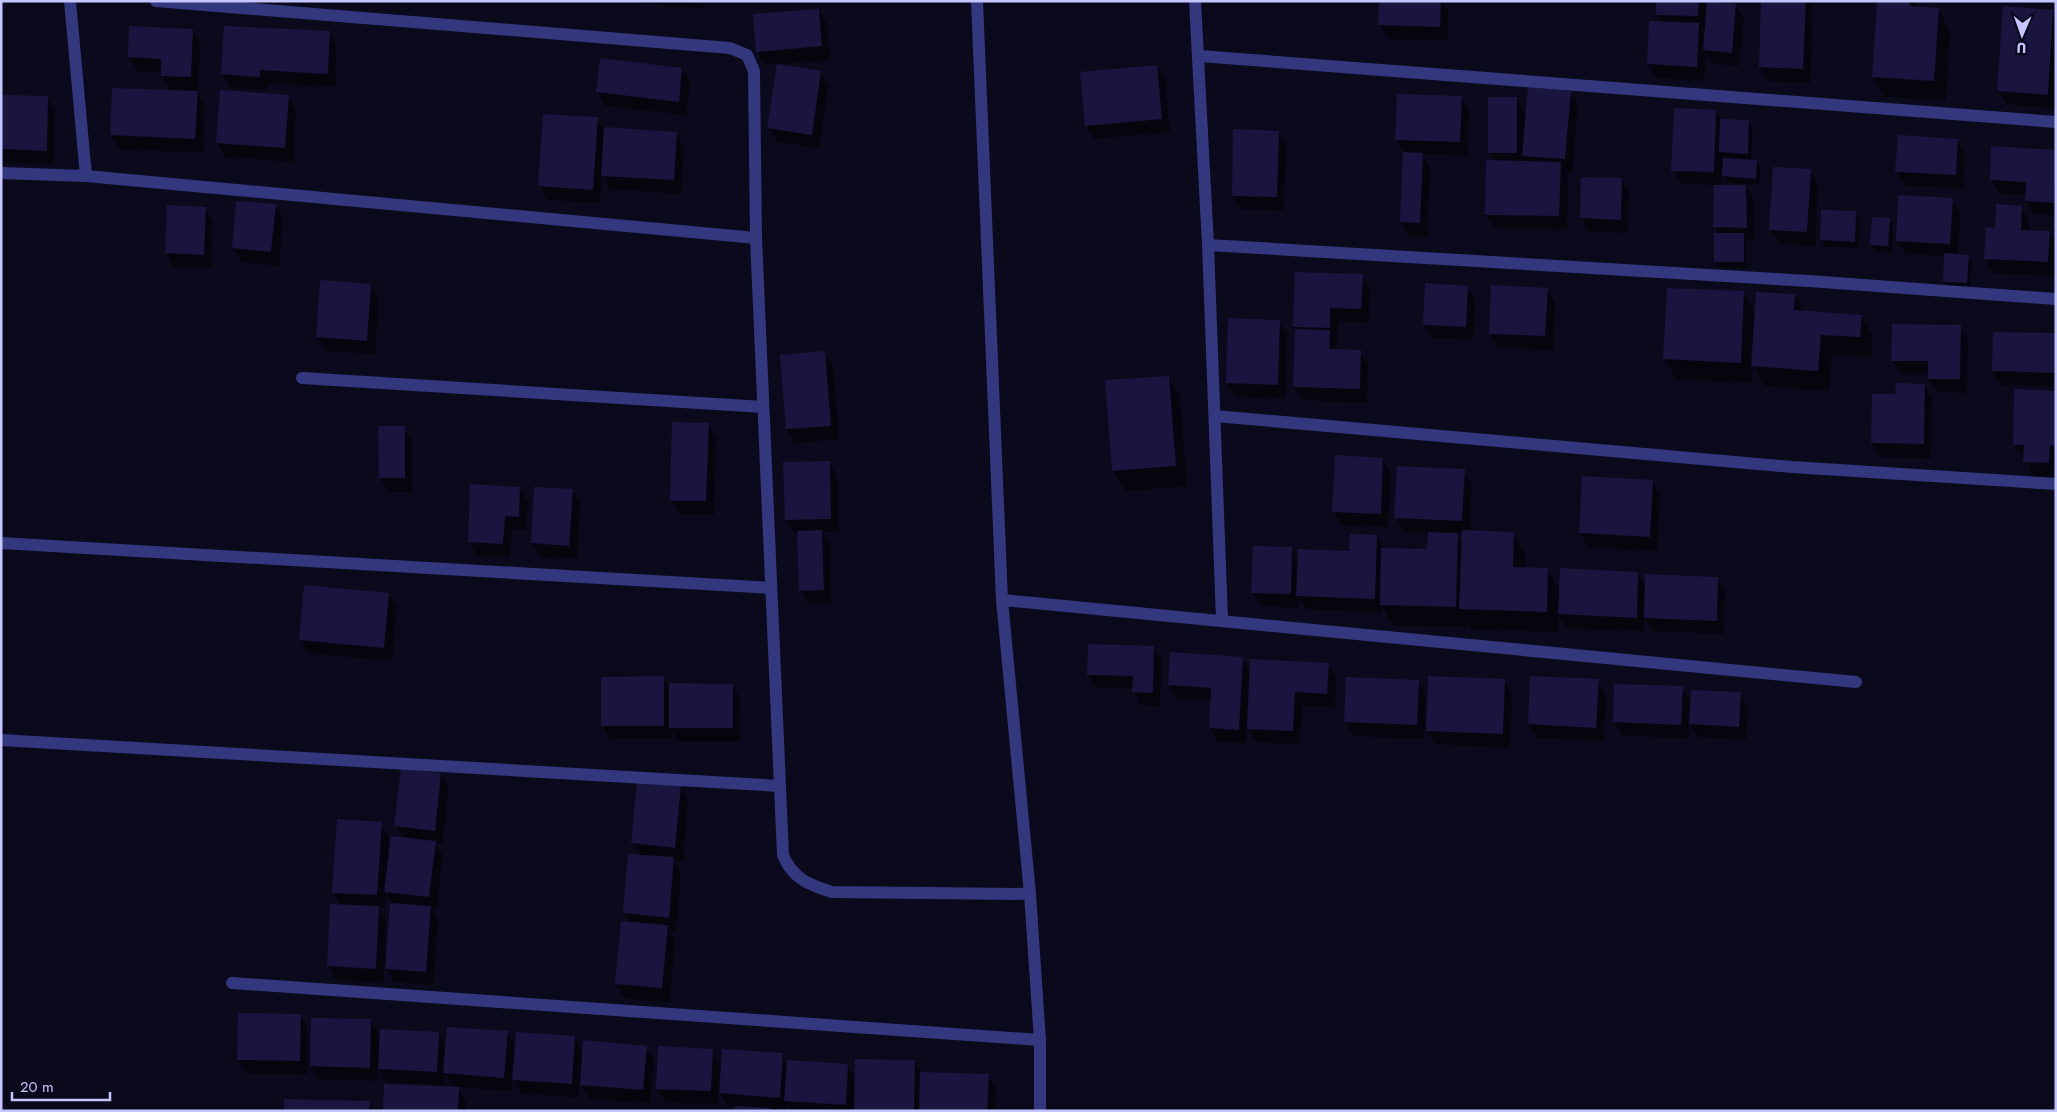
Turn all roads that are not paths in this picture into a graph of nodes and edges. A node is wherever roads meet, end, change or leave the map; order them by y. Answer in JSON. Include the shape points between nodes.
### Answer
{"nodes":[{"id":1,"x":70,"y":1,"type":"edge"},
{"id":2,"x":156,"y":1,"type":"edge"},
{"id":3,"x":977,"y":1,"type":"edge"},
{"id":4,"x":1195,"y":1,"type":"edge"},
{"id":5,"x":1200,"y":56,"type":"junction"},
{"id":6,"x":2056,"y":122,"type":"edge"},
{"id":7,"x":1,"y":173,"type":"edge"},
{"id":8,"x":86,"y":176,"type":"junction"},
{"id":9,"x":756,"y":238,"type":"junction"},
{"id":10,"x":1208,"y":245,"type":"junction"},
{"id":11,"x":2056,"y":299,"type":"edge"},
{"id":12,"x":302,"y":378,"type":"dead end"},
{"id":13,"x":763,"y":408,"type":"junction"},
{"id":14,"x":1215,"y":416,"type":"junction"},
{"id":15,"x":2056,"y":484,"type":"edge"},
{"id":16,"x":1,"y":543,"type":"edge"},
{"id":17,"x":771,"y":588,"type":"junction"},
{"id":18,"x":1002,"y":600,"type":"junction"},
{"id":19,"x":1222,"y":619,"type":"junction"},
{"id":20,"x":1856,"y":682,"type":"dead end"},
{"id":21,"x":1,"y":740,"type":"edge"},
{"id":22,"x":780,"y":786,"type":"junction"},
{"id":23,"x":1030,"y":894,"type":"junction"},
{"id":24,"x":232,"y":983,"type":"dead end"},
{"id":25,"x":1040,"y":1040,"type":"junction"},
{"id":26,"x":1040,"y":1111,"type":"edge"}],
"edges":[{"from":1,"to":8,"type":"street"},
{"from":2,"to":9,"type":"street","via":[[740,51],[754,70]]},
{"from":3,"to":18,"type":"street"},
{"from":4,"to":5,"type":"street"},
{"from":5,"to":6,"type":"street"},
{"from":5,"to":10,"type":"street"},
{"from":7,"to":8,"type":"street"},
{"from":8,"to":9,"type":"street"},
{"from":9,"to":13,"type":"street"},
{"from":10,"to":11,"type":"street","via":[[1800,280]]},
{"from":10,"to":14,"type":"street"},
{"from":12,"to":13,"type":"street"},
{"from":13,"to":17,"type":"street"},
{"from":14,"to":15,"type":"street","via":[[1792,467]]},
{"from":14,"to":19,"type":"street"},
{"from":16,"to":17,"type":"street"},
{"from":17,"to":22,"type":"street"},
{"from":18,"to":19,"type":"street"},
{"from":18,"to":23,"type":"street"},
{"from":19,"to":20,"type":"street"},
{"from":21,"to":22,"type":"street"},
{"from":22,"to":23,"type":"street","via":[[783,855],[788,868],[813,886],[832,892]]},
{"from":23,"to":25,"type":"street"},
{"from":24,"to":25,"type":"street"},
{"from":25,"to":26,"type":"street"}]}
